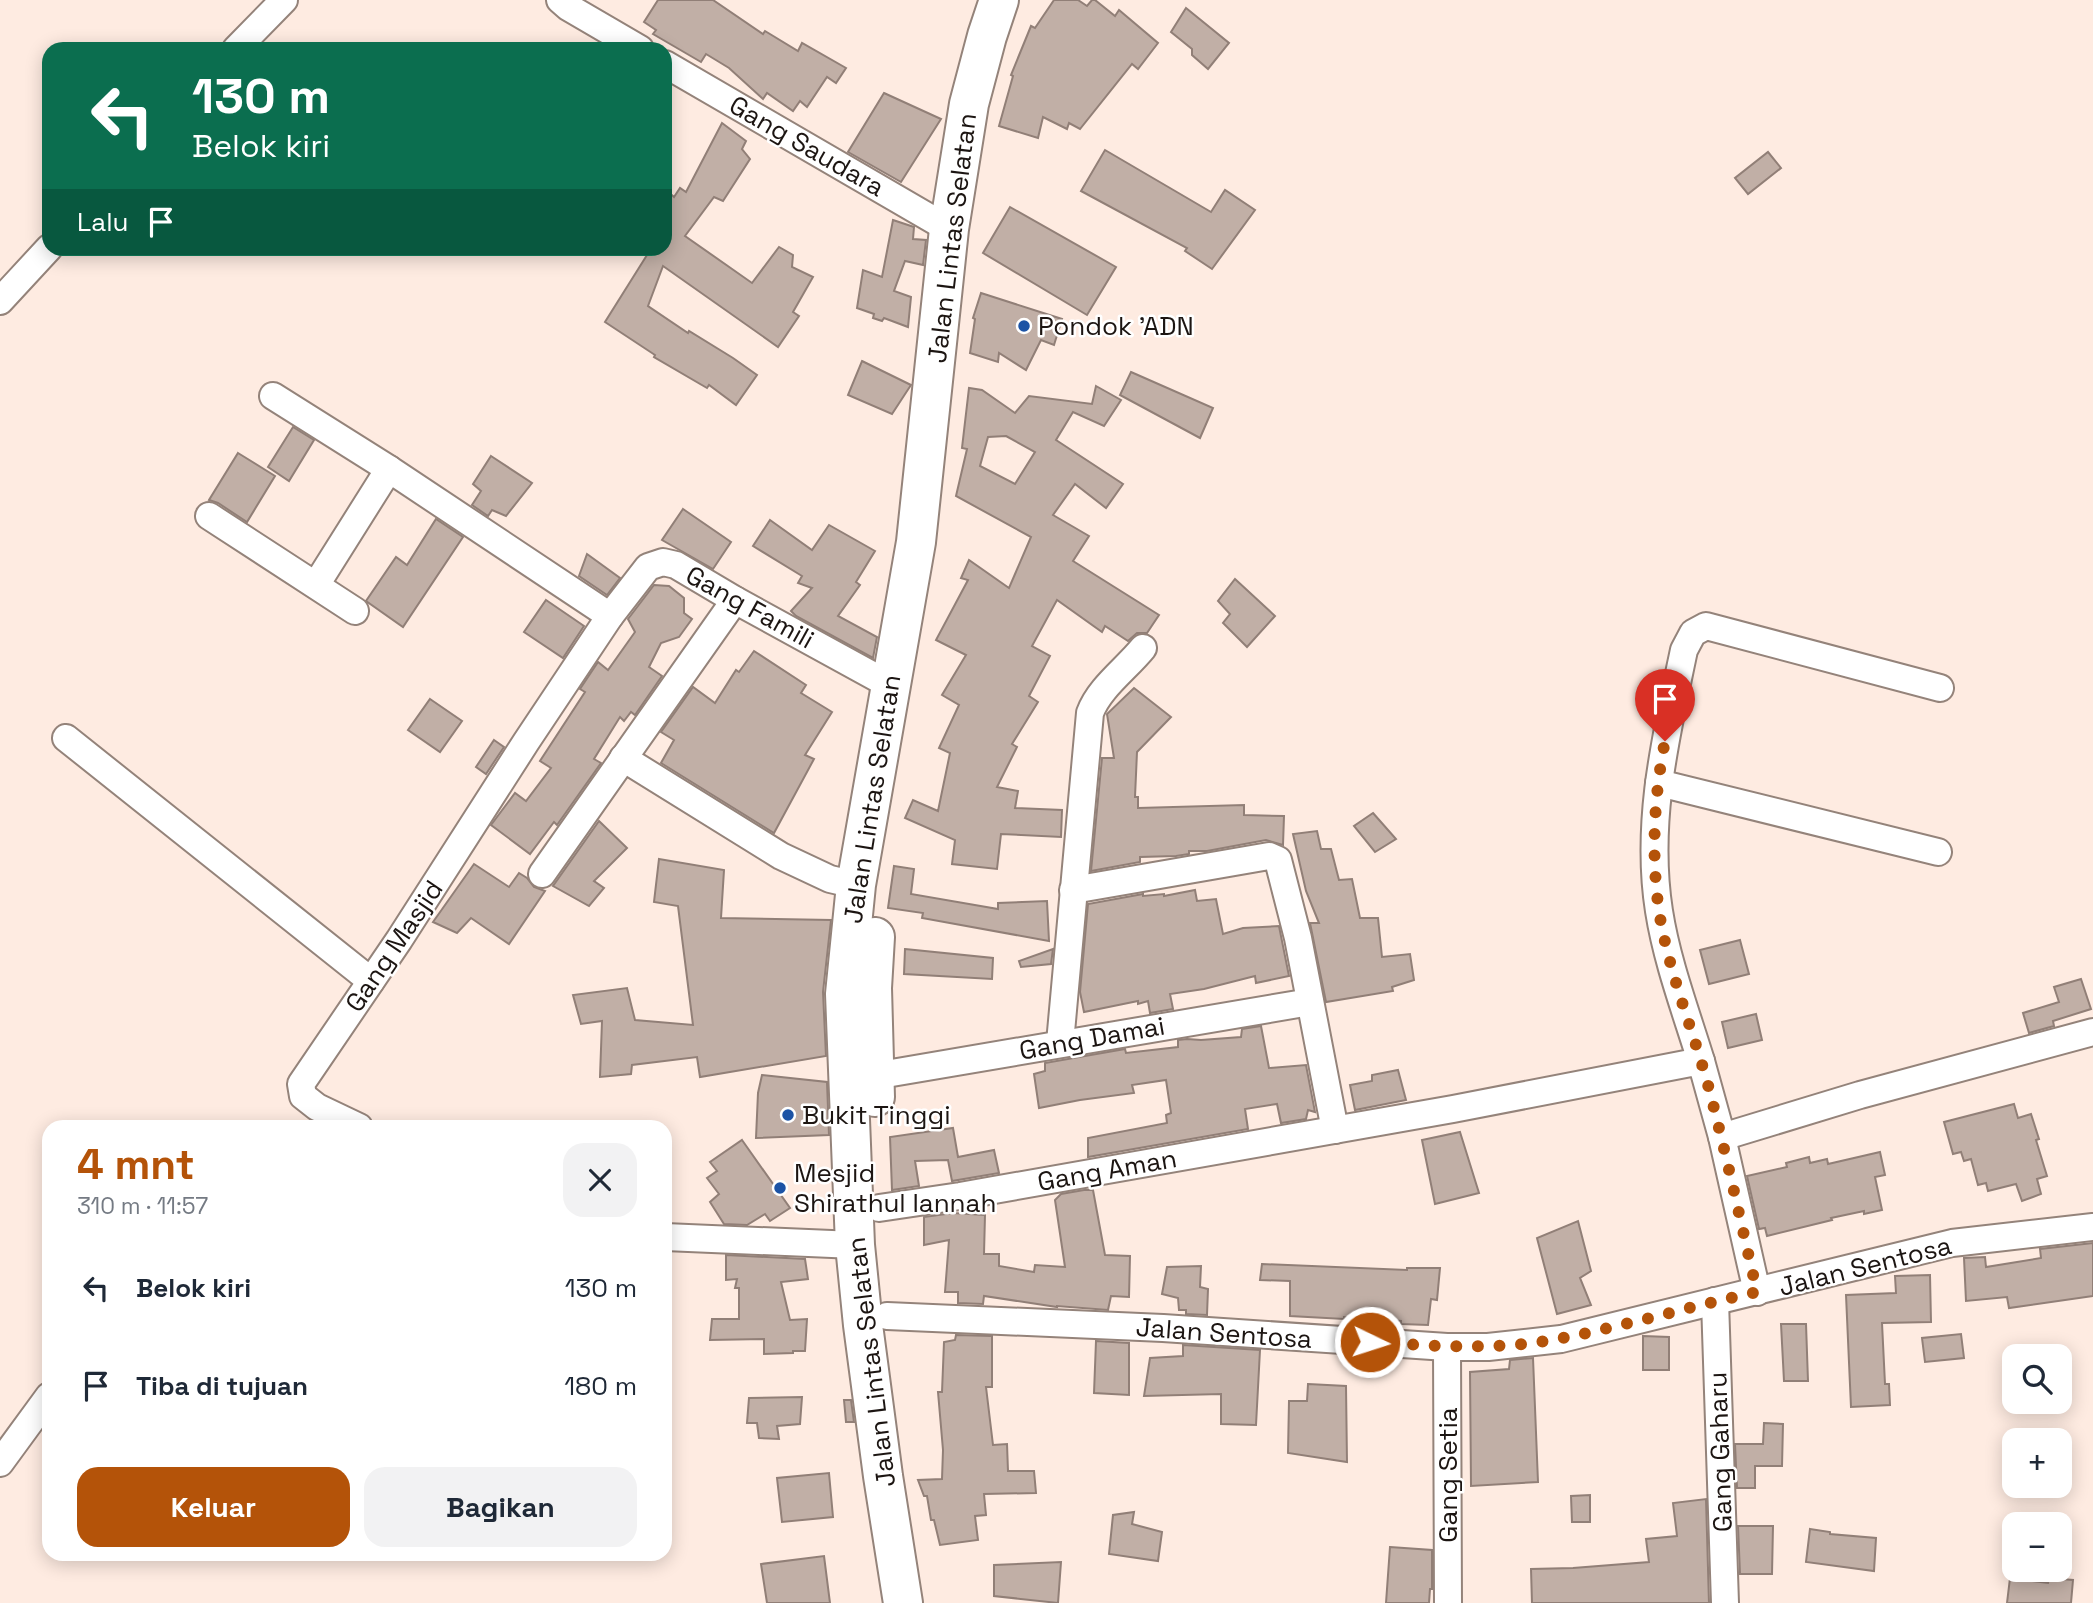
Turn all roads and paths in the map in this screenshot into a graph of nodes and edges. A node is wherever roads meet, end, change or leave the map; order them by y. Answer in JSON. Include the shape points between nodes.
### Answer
{"nodes":[{"id":1,"x":284,"y":0,"type":"edge"},
{"id":2,"x":999,"y":0,"type":"edge"},
{"id":3,"x":1023,"y":0,"type":"edge"},
{"id":4,"x":564,"y":4,"type":"edge"},
{"id":5,"x":243,"y":42,"type":"edge"},
{"id":6,"x":628,"y":42,"type":"edge"},
{"id":7,"x":672,"y":68,"type":"edge"},
{"id":8,"x":949,"y":229,"type":"junction"},
{"id":9,"x":42,"y":256,"type":"edge"},
{"id":10,"x":0,"y":301,"type":"edge"},
{"id":11,"x":273,"y":396,"type":"dead end"},
{"id":12,"x":940,"y":439,"type":"junction"},
{"id":13,"x":389,"y":470,"type":"junction"},
{"id":14,"x":209,"y":516,"type":"dead end"},
{"id":15,"x":316,"y":585,"type":"junction"},
{"id":16,"x":734,"y":600,"type":"junction"},
{"id":17,"x":355,"y":611,"type":"dead end"},
{"id":18,"x":610,"y":616,"type":"junction"},
{"id":19,"x":1143,"y":648,"type":"dead end"},
{"id":20,"x":890,"y":685,"type":"junction"},
{"id":21,"x":1940,"y":688,"type":"dead end"},
{"id":22,"x":66,"y":738,"type":"dead end"},
{"id":23,"x":526,"y":742,"type":"joint"},
{"id":24,"x":623,"y":758,"type":"junction"},
{"id":25,"x":1659,"y":783,"type":"junction"},
{"id":26,"x":1938,"y":852,"type":"dead end"},
{"id":27,"x":542,"y":874,"type":"dead end"},
{"id":28,"x":856,"y":885,"type":"junction"},
{"id":29,"x":1073,"y":890,"type":"junction"},
{"id":30,"x":371,"y":981,"type":"junction"},
{"id":31,"x":1310,"y":1002,"type":"junction"},
{"id":32,"x":2093,"y":1031,"type":"edge"},
{"id":33,"x":1060,"y":1043,"type":"junction"},
{"id":34,"x":1701,"y":1061,"type":"junction"},
{"id":35,"x":874,"y":1076,"type":"junction"},
{"id":36,"x":344,"y":1120,"type":"edge"},
{"id":37,"x":1335,"y":1130,"type":"junction"},
{"id":38,"x":1722,"y":1137,"type":"junction"},
{"id":39,"x":879,"y":1208,"type":"junction"},
{"id":40,"x":2093,"y":1227,"type":"edge"},
{"id":41,"x":672,"y":1237,"type":"edge"},
{"id":42,"x":855,"y":1245,"type":"junction"},
{"id":43,"x":1757,"y":1292,"type":"junction"},
{"id":44,"x":1715,"y":1301,"type":"junction"},
{"id":45,"x":887,"y":1316,"type":"junction"},
{"id":46,"x":1447,"y":1347,"type":"junction"},
{"id":47,"x":42,"y":1405,"type":"edge"},
{"id":48,"x":0,"y":1462,"type":"edge"},
{"id":49,"x":912,"y":1586,"type":"edge"},
{"id":50,"x":1448,"y":1603,"type":"edge"},
{"id":51,"x":1725,"y":1603,"type":"edge"}],
"edges":[{"from":1,"to":5,"type":"street"},
{"from":2,"to":8,"type":"highway","name":"Jalan Lintas Selatan","via":[[969,104]]},
{"from":3,"to":12,"type":"highway","name":"Jalan Lintas Selatan","via":[[998,74]]},
{"from":4,"to":6,"type":"street"},
{"from":7,"to":8,"type":"street","name":"Gang Saudara"},
{"from":8,"to":12,"type":"highway","name":"Jalan Lintas Selatan"},
{"from":9,"to":10,"type":"street"},
{"from":11,"to":13,"type":"street"},
{"from":12,"to":20,"type":"highway","name":"Jalan Lintas Selatan"},
{"from":12,"to":35,"type":"highway","name":"Jalan Lintas Selatan","via":[[942,535],[880,881],[872,988]]},
{"from":13,"to":15,"type":"street"},
{"from":13,"to":18,"type":"street"},
{"from":14,"to":15,"type":"street"},
{"from":15,"to":17,"type":"street"},
{"from":16,"to":18,"type":"street","name":"Gang Famili","via":[[663,562],[648,567]]},
{"from":16,"to":20,"type":"street","name":"Gang Famili"},
{"from":16,"to":24,"type":"street"},
{"from":18,"to":23,"type":"street","name":"Gang Famili"},
{"from":19,"to":29,"type":"street","via":[[1098,697],[1090,713]]},
{"from":20,"to":28,"type":"highway","name":"Jalan Lintas Selatan"},
{"from":21,"to":25,"type":"street","via":[[1706,626],[1693,633],[1684,650]]},
{"from":22,"to":30,"type":"street"},
{"from":23,"to":30,"type":"street","name":"Gang Masjid"},
{"from":24,"to":27,"type":"street"},
{"from":24,"to":28,"type":"street","via":[[782,856],[830,880]]},
{"from":25,"to":26,"type":"street"},
{"from":25,"to":34,"type":"street","via":[[1654,836],[1659,910]]},
{"from":28,"to":42,"type":"highway","name":"Jalan Lintas Selatan","via":[[845,994]]},
{"from":29,"to":31,"type":"street","via":[[1274,857],[1298,938]]},
{"from":29,"to":33,"type":"street"},
{"from":30,"to":36,"type":"street","name":"Gang Masjid","via":[[301,1084],[303,1096]]},
{"from":31,"to":33,"type":"street","name":"Gang Damai"},
{"from":31,"to":37,"type":"street"},
{"from":32,"to":38,"type":"street"},
{"from":33,"to":35,"type":"street","name":"Gang Damai"},
{"from":34,"to":37,"type":"street","name":"Gang Aman"},
{"from":34,"to":38,"type":"street"},
{"from":35,"to":39,"type":"highway","name":"Jalan Lintas Selatan"},
{"from":37,"to":39,"type":"street","name":"Gang Aman"},
{"from":38,"to":43,"type":"street"},
{"from":39,"to":45,"type":"highway","name":"Jalan Lintas Selatan"},
{"from":40,"to":43,"type":"street","name":"Jalan Sentosa","via":[[1952,1243]]},
{"from":41,"to":42,"type":"street"},
{"from":42,"to":49,"type":"highway","name":"Jalan Lintas Selatan","via":[[864,1339]]},
{"from":43,"to":44,"type":"street","name":"Jalan Sentosa"},
{"from":44,"to":46,"type":"street","name":"Jalan Sentosa","via":[[1561,1339]]},
{"from":44,"to":51,"type":"street","name":"Gang Gaharu"},
{"from":45,"to":46,"type":"street","name":"Jalan Sentosa"},
{"from":45,"to":49,"type":"highway","name":"Jalan Lintas Selatan","via":[[906,1470]]},
{"from":46,"to":50,"type":"street","name":"Gang Setia"},
{"from":47,"to":48,"type":"street"}]}
